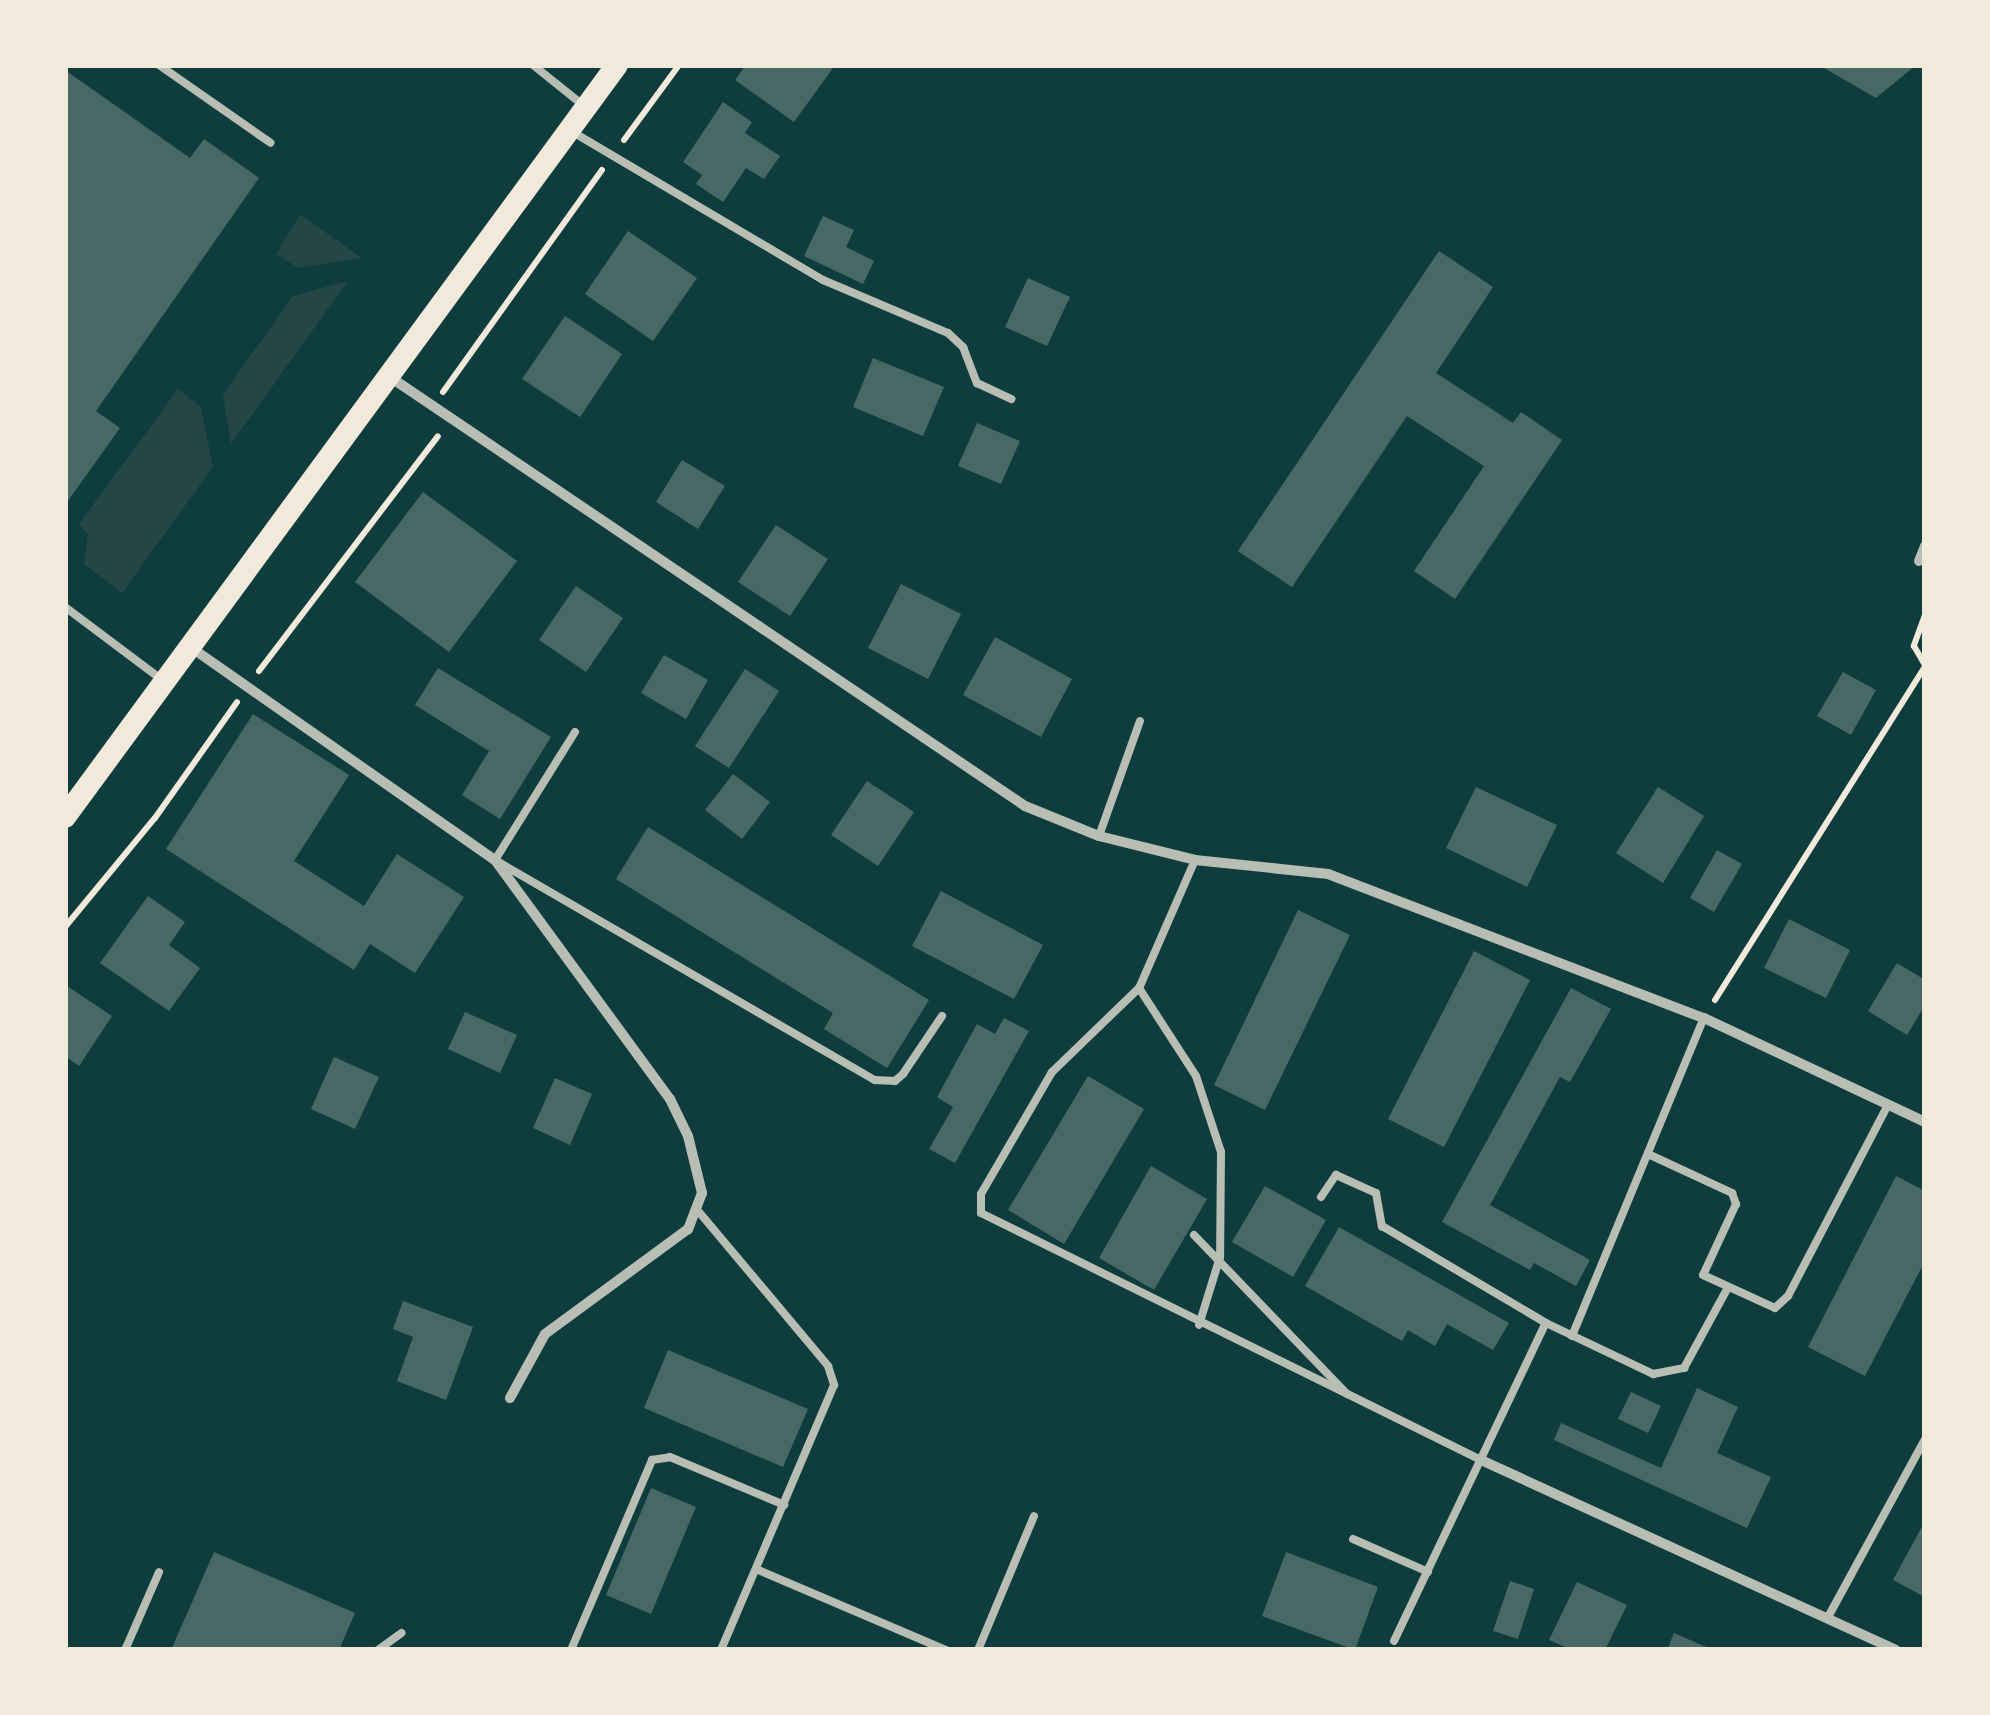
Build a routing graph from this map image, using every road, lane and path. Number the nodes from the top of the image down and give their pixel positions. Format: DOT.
graph roads {
  1 [pos="158,65"];
  2 [pos="533,65"];
  3 [pos="617,65"];
  4 [pos="680,65"];
  5 [pos="585,108"];
  6 [pos="568,129"];
  7 [pos="271,143"];
  8 [pos="612,156"];
  9 [pos="389,376"];
  10 [pos="1011,399"];
  11 [pos="433,406"];
  12 [pos="436,435"];
  13 [pos="1925,546"];
  14 [pos="1919,561"];
  15 [pos="65,607"];
  16 [pos="1925,614"];
  17 [pos="188,646"];
  18 [pos="1925,666"];
  19 [pos="164,682"];
  20 [pos="1140,721"];
  21 [pos="575,732"];
  22 [pos="65,818"];
  23 [pos="1099,836"];
  24 [pos="495,860"];
  25 [pos="1194,860"];
  26 [pos="1139,988"];
  27 [pos="942,1016"];
  28 [pos="1704,1018"];
  29 [pos="1888,1105"];
  30 [pos="1925,1122"];
  31 [pos="1648,1154"];
  32 [pos="1321,1198"];
  33 [pos="699,1212"];
  34 [pos="1194,1236"];
  35 [pos="1220,1257"];
  36 [pos="1726,1291"];
  37 [pos="1198,1324"];
  38 [pos="1546,1324"];
  39 [pos="1572,1336"];
  40 [pos="510,1398"];
  41 [pos="1352,1400"];
  42 [pos="1925,1439"];
  43 [pos="1481,1460"];
  44 [pos="784,1505"];
  45 [pos="1034,1516"];
  46 [pos="1353,1539"];
  47 [pos="756,1569"];
  48 [pos="159,1572"];
  49 [pos="1428,1572"];
  50 [pos="1827,1619"];
  51 [pos="401,1633"];
  52 [pos="1394,1641"];
  53 [pos="126,1650"];
  54 [pos="378,1650"];
  55 [pos="570,1650"];
  56 [pos="721,1650"];
  57 [pos="946,1650"];
  58 [pos="978,1650"];
  59 [pos="1896,1650"];
  1 -- 7 [label="lane"];
  2 -- 5 [label="lane"];
  3 -- 5 [label="main road"];
  4 -- 8 [label="path"];
  5 -- 6 [label="main road"];
  6 -- 8 [label="lane"];
  6 -- 9 [label="main road"];
  8 -- 10 [label="lane"];
  8 -- 11 [label="path"];
  9 -- 11 [label="street"];
  9 -- 17 [label="main road"];
  11 -- 12 [label="path"];
  11 -- 23 [label="street"];
  13 -- 14 [label="street"];
  15 -- 19 [label="lane"];
  16 -- 18 [label="path"];
  17 -- 19 [label="main road"];
  17 -- 24 [label="street"];
  18 -- 28 [label="path"];
  19 -- 22 [label="main road"];
  20 -- 23 [label="lane"];
  21 -- 24 [label="lane"];
  23 -- 25 [label="street"];
  24 -- 27 [label="lane"];
  24 -- 33 [label="street"];
  25 -- 26 [label="lane"];
  25 -- 28 [label="street"];
  26 -- 35 [label="lane"];
  26 -- 37 [label="lane"];
  28 -- 29 [label="street"];
  28 -- 31 [label="lane"];
  29 -- 30 [label="street"];
  29 -- 36 [label="lane"];
  31 -- 36 [label="lane"];
  31 -- 39 [label="lane"];
  32 -- 38 [label="lane"];
  33 -- 40 [label="street"];
  33 -- 44 [label="lane"];
  34 -- 35 [label="lane"];
  35 -- 37 [label="lane"];
  35 -- 41 [label="lane"];
  36 -- 39 [label="lane"];
  37 -- 41 [label="lane"];
  38 -- 39 [label="lane"];
  38 -- 43 [label="lane"];
  41 -- 43 [label="lane"];
  42 -- 50 [label="lane"];
  43 -- 49 [label="lane"];
  43 -- 50 [label="street"];
  44 -- 47 [label="lane"];
  44 -- 55 [label="lane"];
  45 -- 58 [label="lane"];
  46 -- 49 [label="lane"];
  47 -- 56 [label="lane"];
  47 -- 57 [label="lane"];
  48 -- 53 [label="lane"];
  49 -- 52 [label="lane"];
  50 -- 59 [label="street"];
  51 -- 54 [label="lane"];
}
